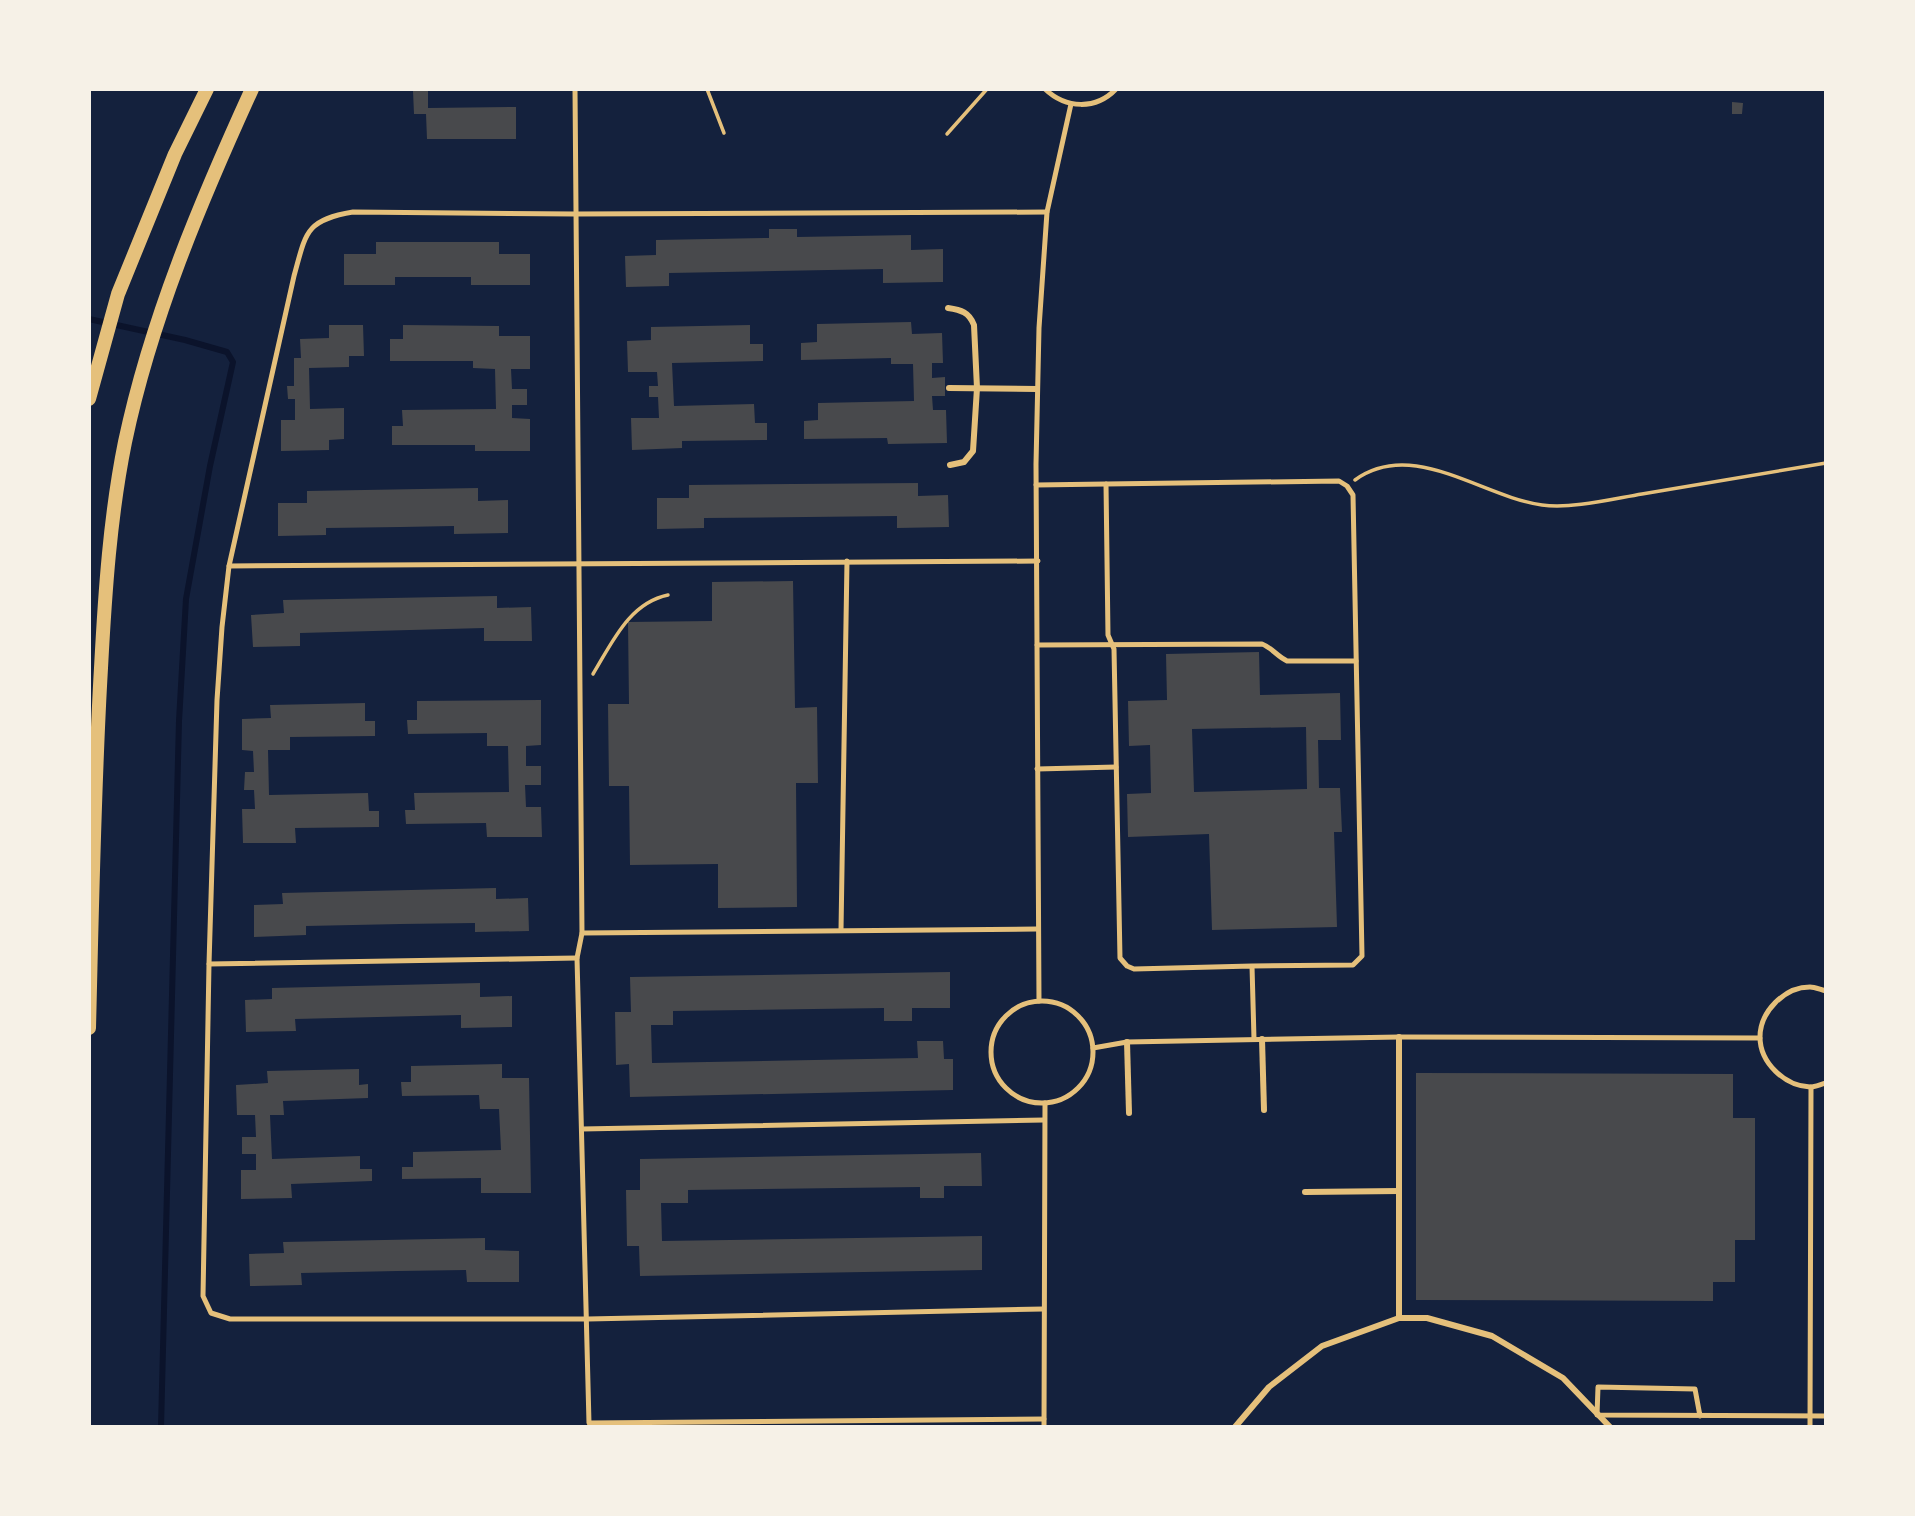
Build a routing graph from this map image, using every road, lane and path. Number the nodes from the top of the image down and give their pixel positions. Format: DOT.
graph roads {
  1 [pos="207,89"];
  2 [pos="252,89"];
  3 [pos="575,89"];
  4 [pos="707,89"];
  5 [pos="987,89"];
  6 [pos="1045,89"];
  7 [pos="1116,89"];
  8 [pos="1071,104"];
  9 [pos="724,133"];
  10 [pos="947,134"];
  11 [pos="1047,212"];
  12 [pos="575,214"];
  13 [pos="948,308"];
  14 [pos="949,388"];
  15 [pos="977,388"];
  16 [pos="1037,389"];
  17 [pos="89,399"];
  18 [pos="1826,463"];
  19 [pos="950,465"];
  20 [pos="1106,484"];
  21 [pos="1036,485"];
  22 [pos="1347,486"];
  23 [pos="847,561"];
  24 [pos="1038,561"];
  25 [pos="580,562"];
  26 [pos="229,566"];
  27 [pos="668,595"];
  28 [pos="1111,644"];
  29 [pos="1037,645"];
  30 [pos="1356,660"];
  31 [pos="592,676"];
  32 [pos="1116,767"];
  33 [pos="1037,769"];
  34 [pos="1037,929"];
  35 [pos="841,930"];
  36 [pos="582,933"];
  37 [pos="577,958"];
  38 [pos="209,964"];
  39 [pos="1252,966"];
  40 [pos="1826,991"];
  41 [pos="1039,1001"];
  42 [pos="89,1028"];
  43 [pos="1399,1037"];
  44 [pos="1760,1038"];
  45 [pos="1258,1039"];
  46 [pos="1127,1042"];
  47 [pos="1093,1048"];
  48 [pos="1826,1083"];
  49 [pos="1811,1087"];
  50 [pos="1045,1103"];
  51 [pos="1264,1110"];
  52 [pos="1129,1113"];
  53 [pos="1044,1120"];
  54 [pos="582,1129"];
  55 [pos="1399,1191"];
  56 [pos="1305,1192"];
  57 [pos="1044,1309"];
  58 [pos="1399,1318"];
  59 [pos="587,1319"];
  60 [pos="1597,1415"];
  61 [pos="1700,1416"];
  62 [pos="1810,1416"];
  63 [pos="1826,1416"];
  64 [pos="1044,1419"];
  65 [pos="649,1425"];
  66 [pos="1044,1427"];
  67 [pos="1235,1427"];
  68 [pos="1610,1427"];
  69 [pos="1810,1427"];
  1 -- 17 [label="main road"];
  2 -- 42 [label="main road"];
  3 -- 12 [label="lane"];
  4 -- 9 [label="path"];
  5 -- 10 [label="path"];
  6 -- 8 [label="lane"];
  7 -- 8 [label="lane"];
  8 -- 11 [label="lane"];
  11 -- 12 [label="lane"];
  11 -- 16 [label="lane"];
  12 -- 25 [label="lane"];
  12 -- 26 [label="lane"];
  13 -- 15 [label="street"];
  14 -- 15 [label="street"];
  15 -- 16 [label="street"];
  15 -- 19 [label="street"];
  16 -- 21 [label="lane"];
  18 -- 22 [label="path"];
  20 -- 21 [label="lane"];
  20 -- 22 [label="lane"];
  20 -- 28 [label="lane"];
  21 -- 24 [label="lane"];
  22 -- 30 [label="lane"];
  23 -- 24 [label="lane"];
  23 -- 25 [label="lane"];
  23 -- 35 [label="lane"];
  24 -- 29 [label="lane"];
  25 -- 26 [label="lane"];
  25 -- 36 [label="lane"];
  26 -- 38 [label="lane"];
  27 -- 31 [label="path"];
  28 -- 29 [label="lane"];
  28 -- 30 [label="lane"];
  28 -- 32 [label="lane"];
  29 -- 33 [label="lane"];
  30 -- 39 [label="lane"];
  32 -- 33 [label="lane"];
  32 -- 39 [label="lane"];
  33 -- 34 [label="lane"];
  34 -- 35 [label="lane"];
  34 -- 41 [label="lane"];
  35 -- 36 [label="lane"];
  36 -- 37 [label="lane"];
  37 -- 38 [label="lane"];
  37 -- 54 [label="lane"];
  38 -- 59 [label="lane"];
  39 -- 45 [label="lane"];
  40 -- 44 [label="lane"];
  41 -- 47 [label="lane"];
  41 -- 50 [label="lane"];
  43 -- 44 [label="lane"];
  43 -- 45 [label="lane"];
  43 -- 55 [label="street"];
  44 -- 49 [label="lane"];
  45 -- 46 [label="lane"];
  45 -- 51 [label="street"];
  46 -- 47 [label="lane"];
  46 -- 52 [label="street"];
  47 -- 50 [label="lane"];
  48 -- 49 [label="lane"];
  49 -- 62 [label="lane"];
  50 -- 53 [label="lane"];
  53 -- 54 [label="lane"];
  53 -- 57 [label="lane"];
  54 -- 59 [label="lane"];
  55 -- 56 [label="street"];
  55 -- 58 [label="street"];
  57 -- 59 [label="lane"];
  57 -- 64 [label="lane"];
  58 -- 60 [label="street"];
  58 -- 67 [label="street"];
  59 -- 65 [label="lane"];
  60 -- 61 [label="lane"];
  60 -- 61 [label="lane"];
  60 -- 68 [label="street"];
  61 -- 62 [label="lane"];
  62 -- 63 [label="lane"];
  62 -- 69 [label="lane"];
  64 -- 65 [label="lane"];
  64 -- 66 [label="lane"];
}
